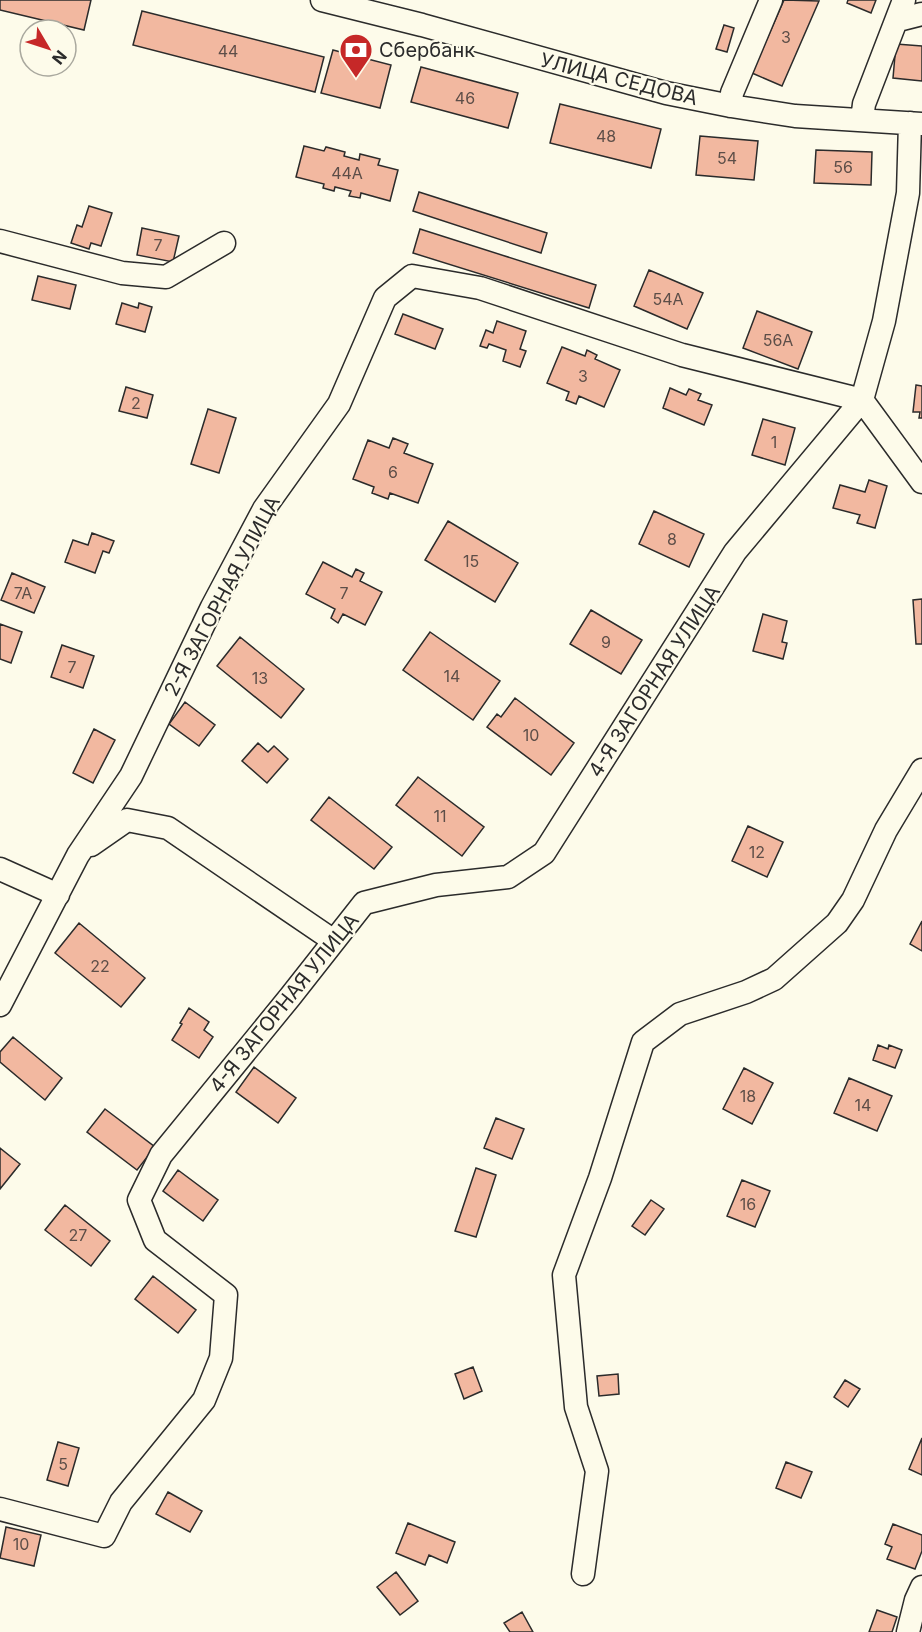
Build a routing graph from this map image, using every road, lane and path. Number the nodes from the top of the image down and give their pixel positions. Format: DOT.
graph roads {
  1 [pos="322,0"];
  2 [pos="771,0"];
  3 [pos="901,10"];
  4 [pos="922,14"];
  5 [pos="731,106"];
  6 [pos="862,120"];
  7 [pos="916,123"];
  8 [pos="0,241"];
  9 [pos="224,243"];
  10 [pos="862,400"];
  11 [pos="922,482"];
  12 [pos="922,770"];
  13 [pos="78,855"];
  14 [pos="0,869"];
  15 [pos="58,895"];
  16 [pos="334,941"];
  17 [pos="0,1005"];
  18 [pos="0,1509"];
  19 [pos="583,1574"];
  20 [pos="922,1587"];
  21 [pos="908,1632"];
  1 -- 5 [label="street, УЛИЦА СЕДОВА"];
  2 -- 5 [label="street"];
  3 -- 4 [label="street"];
  3 -- 6 [label="street"];
  5 -- 6 [label="street, УЛИЦА СЕДОВА"];
  6 -- 7 [label="street, УЛИЦА СЕДОВА"];
  7 -- 10 [label="street, 4-Я ЗАГОРНАЯ УЛИЦА"];
  8 -- 9 [label="street"];
  10 -- 11 [label="street"];
  10 -- 13 [label="street, 2-Я ЗАГОРНАЯ УЛИЦА"];
  10 -- 16 [label="street, 4-Я ЗАГОРНАЯ УЛИЦА"];
  12 -- 19 [label="street"];
  13 -- 15 [label="street, 2-Я ЗАГОРНАЯ УЛИЦА"];
  13 -- 16 [label="street"];
  14 -- 15 [label="street"];
  15 -- 17 [label="street, 2-Я ЗАГОРНАЯ УЛИЦА"];
  16 -- 18 [label="street, 4-Я ЗАГОРНАЯ УЛИЦА"];
  20 -- 21 [label="street"];
}
